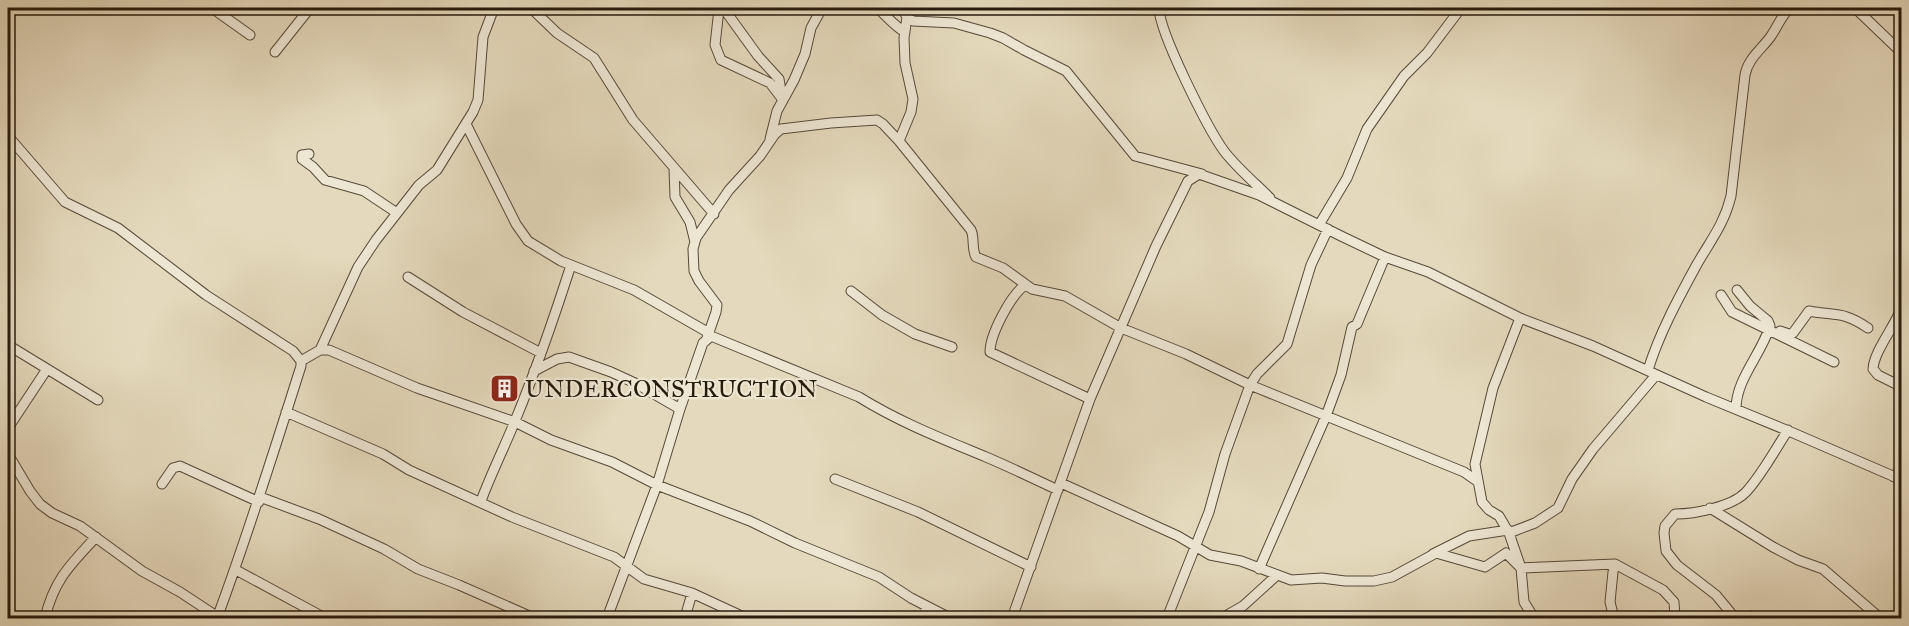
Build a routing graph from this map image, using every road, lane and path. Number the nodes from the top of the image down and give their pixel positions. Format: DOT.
graph roads {
  1 [pos="212,8"];
  2 [pos="310,8"];
  3 [pos="494,8"];
  4 [pos="531,8"];
  5 [pos="713,8"];
  6 [pos="726,8"];
  7 [pos="822,8"];
  8 [pos="877,8"];
  9 [pos="902,8"];
  10 [pos="1159,8"];
  11 [pos="1461,8"];
  12 [pos="1790,8"];
  13 [pos="1855,8"];
  14 [pos="1892,8"];
  15 [pos="1902,8"];
  16 [pos="907,17"];
  17 [pos="904,33"];
  18 [pos="250,35"];
  19 [pos="275,52"];
  20 [pos="1902,53"];
  21 [pos="783,100"];
  22 [pos="466,124"];
  23 [pos="8,136"];
  24 [pos="899,141"];
  25 [pos="770,142"];
  26 [pos="309,154"];
  27 [pos="674,168"];
  28 [pos="1205,174"];
  29 [pos="1273,202"];
  30 [pos="397,213"];
  31 [pos="714,214"];
  32 [pos="1324,227"];
  33 [pos="695,242"];
  34 [pos="1385,257"];
  35 [pos="571,265"];
  36 [pos="408,277"];
  37 [pos="1025,285"];
  38 [pos="1737,290"];
  39 [pos="851,291"];
  40 [pos="1721,295"];
  41 [pos="1902,307"];
  42 [pos="1520,318"];
  43 [pos="1121,328"];
  44 [pos="1769,328"];
  45 [pos="1868,328"];
  46 [pos="708,335"];
  47 [pos="1902,339"];
  48 [pos="8,345"];
  49 [pos="952,347"];
  50 [pos="321,350"];
  51 [pos="541,353"];
  52 [pos="1902,353"];
  53 [pos="301,361"];
  54 [pos="1834,362"];
  55 [pos="47,369"];
  56 [pos="534,371"];
  57 [pos="1652,373"];
  58 [pos="1250,385"];
  59 [pos="1902,387"];
  60 [pos="1090,399"];
  61 [pos="98,400"];
  62 [pos="680,409"];
  63 [pos="1736,409"];
  64 [pos="286,412"];
  65 [pos="1326,416"];
  66 [pos="515,422"];
  67 [pos="8,428"];
  68 [pos="1788,430"];
  69 [pos="8,454"];
  70 [pos="1902,467"];
  71 [pos="835,479"];
  72 [pos="1898,479"];
  73 [pos="1477,482"];
  74 [pos="162,484"];
  75 [pos="657,485"];
  76 [pos="1060,487"];
  77 [pos="259,499"];
  78 [pos="481,501"];
  79 [pos="1710,508"];
  80 [pos="1509,531"];
  81 [pos="96,537"];
  82 [pos="1195,546"];
  83 [pos="1433,554"];
  84 [pos="1615,564"];
  85 [pos="627,566"];
  86 [pos="1031,567"];
  87 [pos="1521,568"];
  88 [pos="1259,569"];
  89 [pos="236,570"];
  90 [pos="1276,576"];
  91 [pos="692,593"];
  92 [pos="926,606"];
  93 [pos="45,618"];
  94 [pos="217,618"];
  95 [pos="325,618"];
  96 [pos="534,618"];
  97 [pos="607,618"];
  98 [pos="685,618"];
  99 [pos="746,618"];
  100 [pos="925,618"];
  101 [pos="950,618"];
  102 [pos="1012,618"];
  103 [pos="1167,618"];
  104 [pos="1222,618"];
  105 [pos="1534,618"];
  106 [pos="1614,618"];
  107 [pos="1675,618"];
  108 [pos="1735,618"];
  109 [pos="1748,618"];
  110 [pos="1758,618"];
  111 [pos="1880,618"];
  1 -- 18 [label="street"];
  2 -- 19 [label="street"];
  3 -- 22 [label="street"];
  4 -- 27 [label="street"];
  5 -- 21 [label="street"];
  6 -- 21 [label="street"];
  7 -- 21 [label="street"];
  8 -- 17 [label="street"];
  9 -- 16 [label="street"];
  10 -- 29 [label="street"];
  11 -- 32 [label="street"];
  12 -- 57 [label="street"];
  13 -- 20 [label="street"];
  14 -- 15 [label="street"];
  16 -- 17 [label="street"];
  16 -- 28 [label="street"];
  17 -- 24 [label="street"];
  21 -- 25 [label="street"];
  22 -- 30 [label="street"];
  22 -- 35 [label="street"];
  23 -- 53 [label="street"];
  24 -- 25 [label="street"];
  24 -- 37 [label="street"];
  25 -- 31 [label="street"];
  26 -- 30 [label="street"];
  27 -- 31 [label="street"];
  27 -- 33 [label="street"];
  28 -- 29 [label="street"];
  28 -- 43 [label="street"];
  29 -- 32 [label="street"];
  30 -- 50 [label="street"];
  31 -- 33 [label="street"];
  32 -- 34 [label="street"];
  32 -- 58 [label="street"];
  33 -- 46 [label="street"];
  34 -- 42 [label="street"];
  34 -- 65 [label="street"];
  35 -- 46 [label="street"];
  35 -- 51 [label="street"];
  36 -- 51 [label="street"];
  37 -- 43 [label="street"];
  37 -- 60 [label="street"];
  38 -- 44 [label="street"];
  39 -- 49 [label="street"];
  40 -- 44 [label="street"];
  41 -- 59 [label="street"];
  42 -- 57 [label="street"];
  42 -- 73 [label="street"];
  43 -- 58 [label="street"];
  43 -- 60 [label="street"];
  44 -- 45 [label="street"];
  44 -- 54 [label="street"];
  44 -- 63 [label="street"];
  46 -- 62 [label="street"];
  46 -- 76 [label="street"];
  47 -- 52 [label="street"];
  48 -- 55 [label="street"];
  50 -- 53 [label="street"];
  50 -- 66 [label="street"];
  51 -- 56 [label="street"];
  53 -- 64 [label="street"];
  55 -- 61 [label="street"];
  55 -- 67 [label="street"];
  56 -- 62 [label="street"];
  56 -- 66 [label="street"];
  57 -- 63 [label="street"];
  57 -- 80 [label="street"];
  58 -- 65 [label="street"];
  58 -- 82 [label="street"];
  60 -- 76 [label="street"];
  62 -- 75 [label="street"];
  63 -- 68 [label="street"];
  64 -- 77 [label="street"];
  64 -- 78 [label="street"];
  65 -- 73 [label="street"];
  65 -- 88 [label="street"];
  66 -- 75 [label="street"];
  66 -- 78 [label="street"];
  68 -- 72 [label="street"];
  68 -- 79 [label="street"];
  69 -- 81 [label="street"];
  70 -- 72 [label="street"];
  71 -- 86 [label="street"];
  73 -- 80 [label="street"];
  74 -- 77 [label="street"];
  75 -- 85 [label="street"];
  75 -- 92 [label="street"];
  76 -- 82 [label="street"];
  76 -- 86 [label="street"];
  77 -- 89 [label="street"];
  77 -- 96 [label="street"];
  78 -- 85 [label="street"];
  79 -- 108 [label="street"];
  79 -- 111 [label="street"];
  80 -- 83 [label="street"];
  80 -- 87 [label="street"];
  81 -- 93 [label="street"];
  81 -- 94 [label="street"];
  82 -- 88 [label="street"];
  82 -- 103 [label="street"];
  83 -- 87 [label="street"];
  83 -- 90 [label="street"];
  84 -- 87 [label="street"];
  84 -- 106 [label="street"];
  84 -- 107 [label="street"];
  85 -- 91 [label="street"];
  85 -- 97 [label="street"];
  86 -- 102 [label="street"];
  87 -- 105 [label="street"];
  88 -- 90 [label="street"];
  89 -- 94 [label="street"];
  89 -- 95 [label="street"];
  90 -- 104 [label="street"];
  91 -- 98 [label="street"];
  91 -- 99 [label="street"];
  92 -- 100 [label="street"];
  92 -- 101 [label="street"];
  109 -- 110 [label="street"];
}
